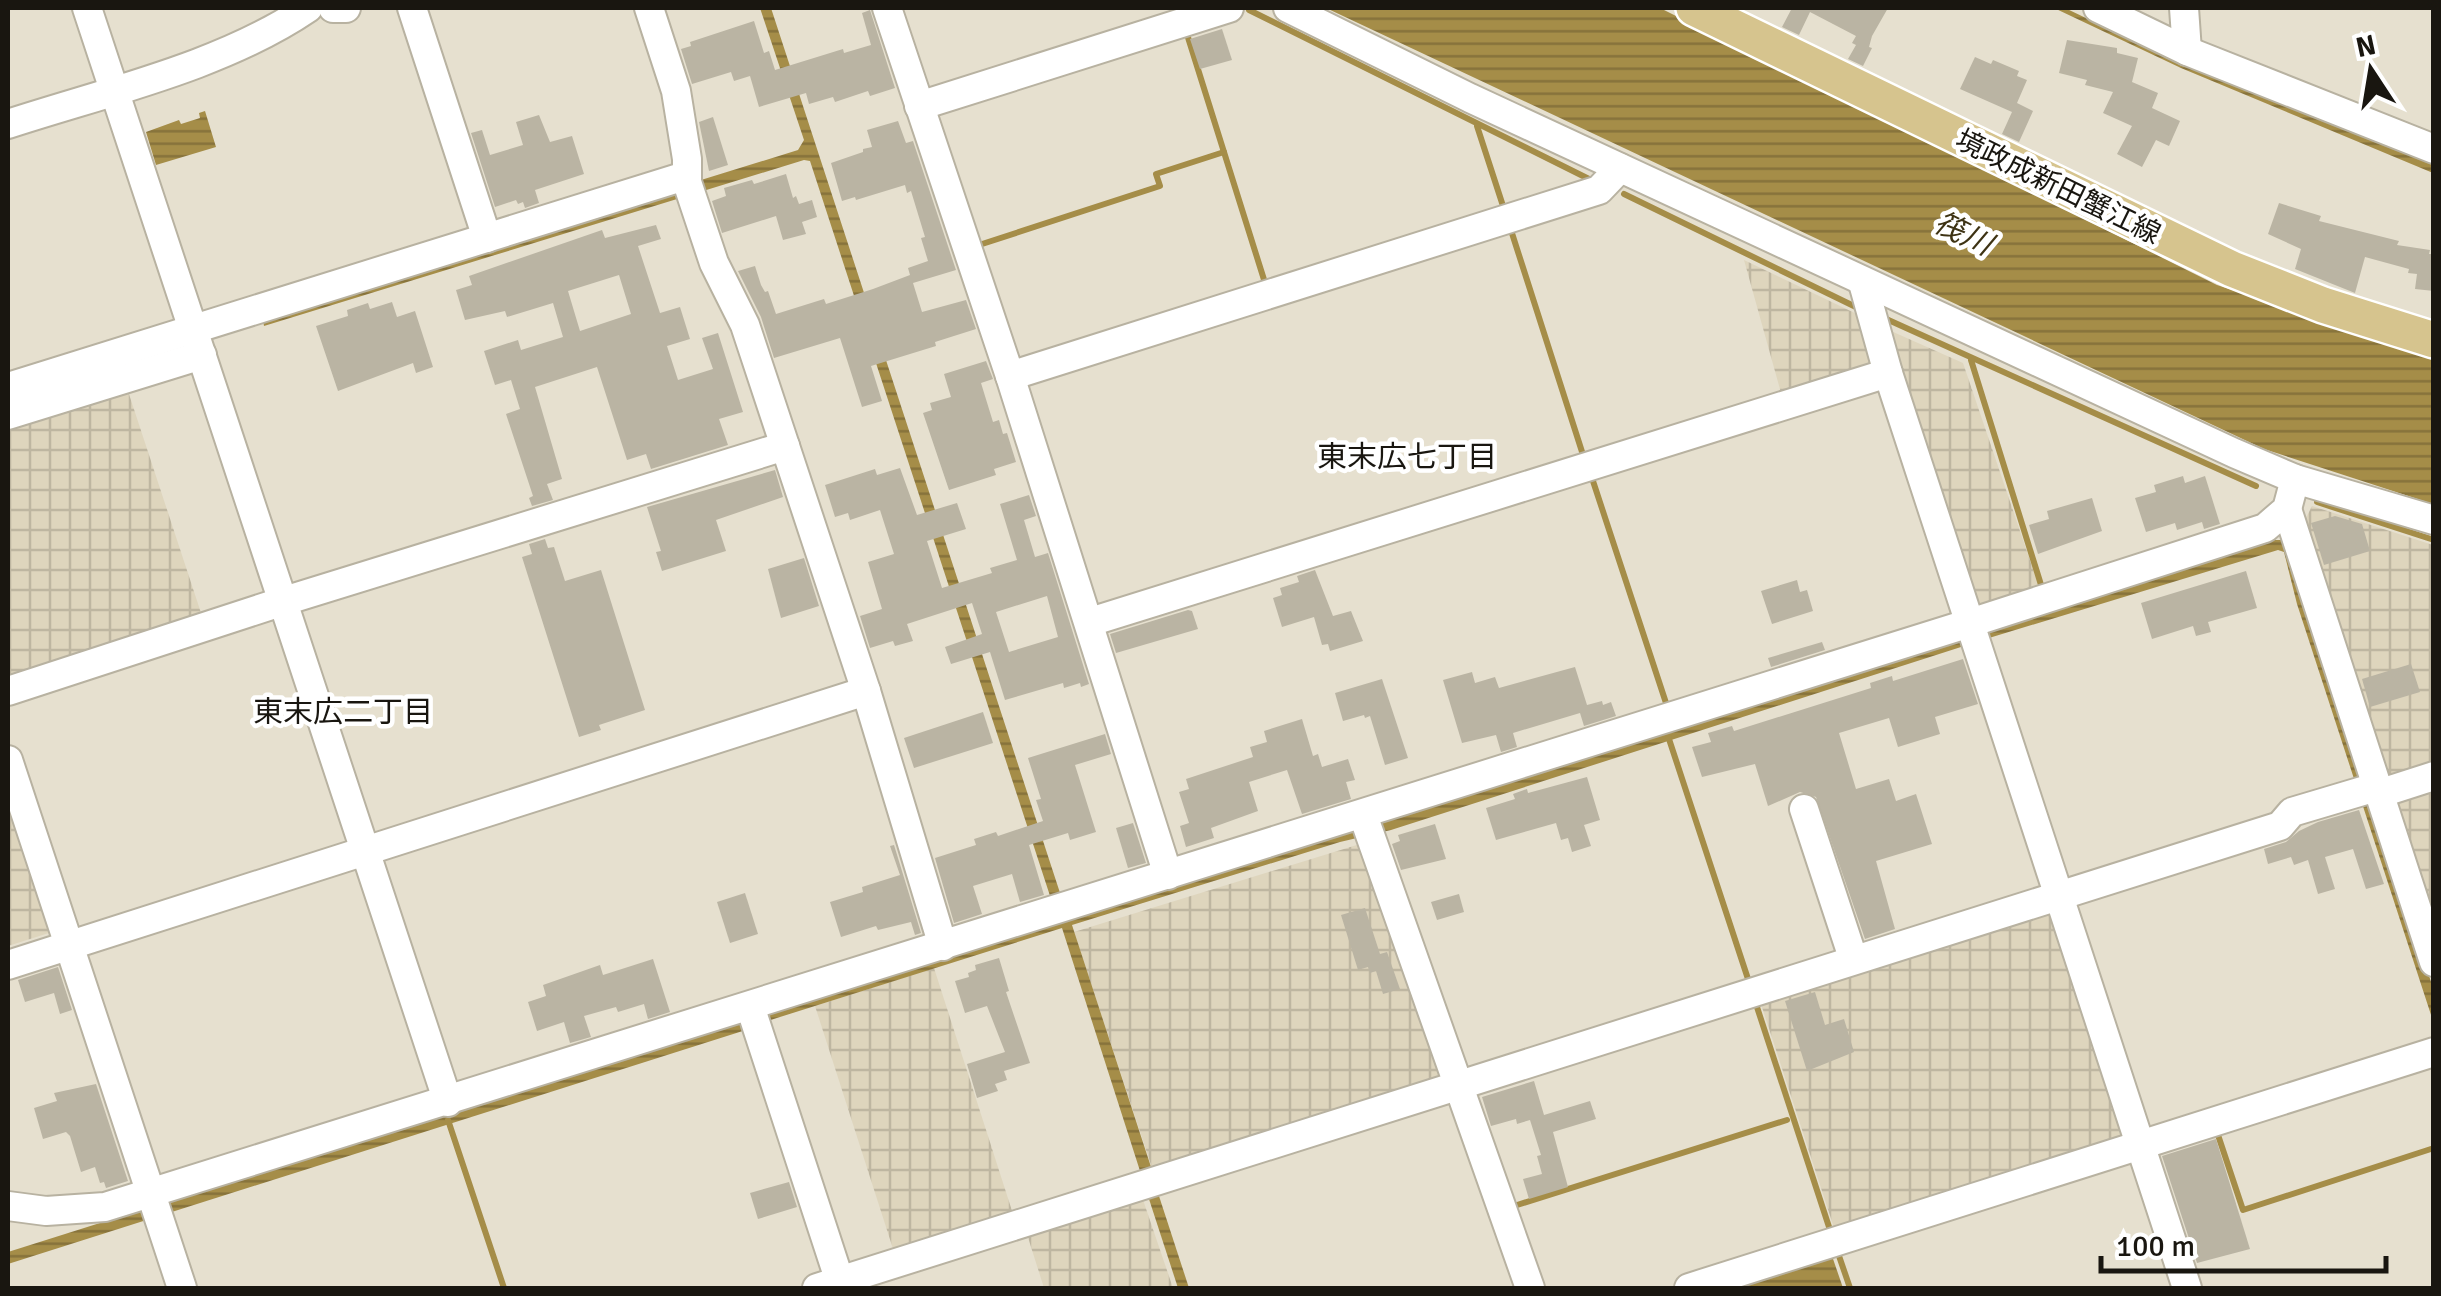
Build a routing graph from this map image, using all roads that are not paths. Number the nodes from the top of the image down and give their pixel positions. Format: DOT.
graph roads {
  1 [pos="88,8"];
  2 [pos="308,8"];
  3 [pos="333,8"];
  4 [pos="346,8"];
  5 [pos="412,8"];
  6 [pos="649,8"];
  7 [pos="886,8"];
  8 [pos="1228,8"];
  9 [pos="1288,8"];
  10 [pos="1694,8"];
  11 [pos="2098,8"];
  12 [pos="2184,8"];
  13 [pos="2188,51"];
  14 [pos="114,89"];
  15 [pos="919,106"];
  16 [pos="8,124"];
  17 [pos="2434,149"];
  18 [pos="1620,168"];
  19 [pos="688,184"];
  20 [pos="486,238"];
  21 [pos="1863,283"];
  22 [pos="2434,340"];
  23 [pos="198,342"];
  24 [pos="1888,372"];
  25 [pos="1010,376"];
  26 [pos="8,387"];
  27 [pos="8,415"];
  28 [pos="784,446"];
  29 [pos="2295,479"];
  30 [pos="2287,510"];
  31 [pos="2434,520"];
  32 [pos="284,601"];
  33 [pos="1090,622"];
  34 [pos="1974,633"];
  35 [pos="8,691"];
  36 [pos="866,692"];
  37 [pos="8,760"];
  38 [pos="2434,776"];
  39 [pos="2370,790"];
  40 [pos="1804,809"];
  41 [pos="1366,825"];
  42 [pos="365,850"];
  43 [pos="1168,875"];
  44 [pos="2060,893"];
  45 [pos="70,946"];
  46 [pos="943,946"];
  47 [pos="1854,958"];
  48 [pos="2434,962"];
  49 [pos="8,966"];
  50 [pos="750,1006"];
  51 [pos="2434,1052"];
  52 [pos="1458,1084"];
  53 [pos="448,1102"];
  54 [pos="2142,1144"];
  55 [pos="151,1196"];
  56 [pos="8,1206"];
  57 [pos="833,1286"];
  58 [pos="182,1288"];
  59 [pos="1530,1288"];
  60 [pos="1689,1288"];
  61 [pos="2188,1288"];
  1 -- 14 [label="street"];
  2 -- 14 [label="street"];
  3 -- 4 [label="street"];
  5 -- 20 [label="street"];
  6 -- 19 [label="street"];
  7 -- 15 [label="street"];
  8 -- 15 [label="street"];
  9 -- 18 [label="street"];
  10 -- 22 [label="main road, 境政成新田蟹江線"];
  11 -- 13 [label="street"];
  12 -- 13 [label="street"];
  13 -- 17 [label="street"];
  14 -- 16 [label="street"];
  14 -- 23 [label="street"];
  15 -- 25 [label="street"];
  18 -- 21 [label="street"];
  18 -- 25 [label="street"];
  19 -- 20 [label="street"];
  19 -- 28 [label="street"];
  20 -- 23 [label="street"];
  21 -- 24 [label="street"];
  21 -- 29 [label="street"];
  23 -- 26 [label="street"];
  23 -- 27 [label="street"];
  23 -- 32 [label="street"];
  24 -- 33 [label="street"];
  24 -- 34 [label="street"];
  25 -- 33 [label="street"];
  28 -- 32 [label="street"];
  28 -- 36 [label="street"];
  29 -- 30 [label="street"];
  29 -- 31 [label="street"];
  30 -- 34 [label="street"];
  30 -- 39 [label="street"];
  32 -- 35 [label="street"];
  32 -- 42 [label="street"];
  33 -- 43 [label="street"];
  34 -- 41 [label="street"];
  34 -- 44 [label="street"];
  36 -- 42 [label="street"];
  36 -- 46 [label="street"];
  37 -- 45 [label="street"];
  38 -- 39 [label="street"];
  39 -- 44 [label="street"];
  39 -- 48 [label="street"];
  40 -- 47 [label="street"];
  41 -- 43 [label="street"];
  41 -- 52 [label="street"];
  42 -- 45 [label="street"];
  42 -- 53 [label="street"];
  43 -- 46 [label="street"];
  44 -- 47 [label="street"];
  44 -- 54 [label="street"];
  45 -- 49 [label="street"];
  45 -- 55 [label="street"];
  46 -- 50 [label="street"];
  47 -- 52 [label="street"];
  50 -- 53 [label="street"];
  50 -- 57 [label="street"];
  51 -- 54 [label="street"];
  52 -- 57 [label="street"];
  52 -- 59 [label="street"];
  53 -- 55 [label="street"];
  54 -- 60 [label="street"];
  54 -- 61 [label="street"];
  55 -- 56 [label="street"];
  55 -- 58 [label="street"];
}
